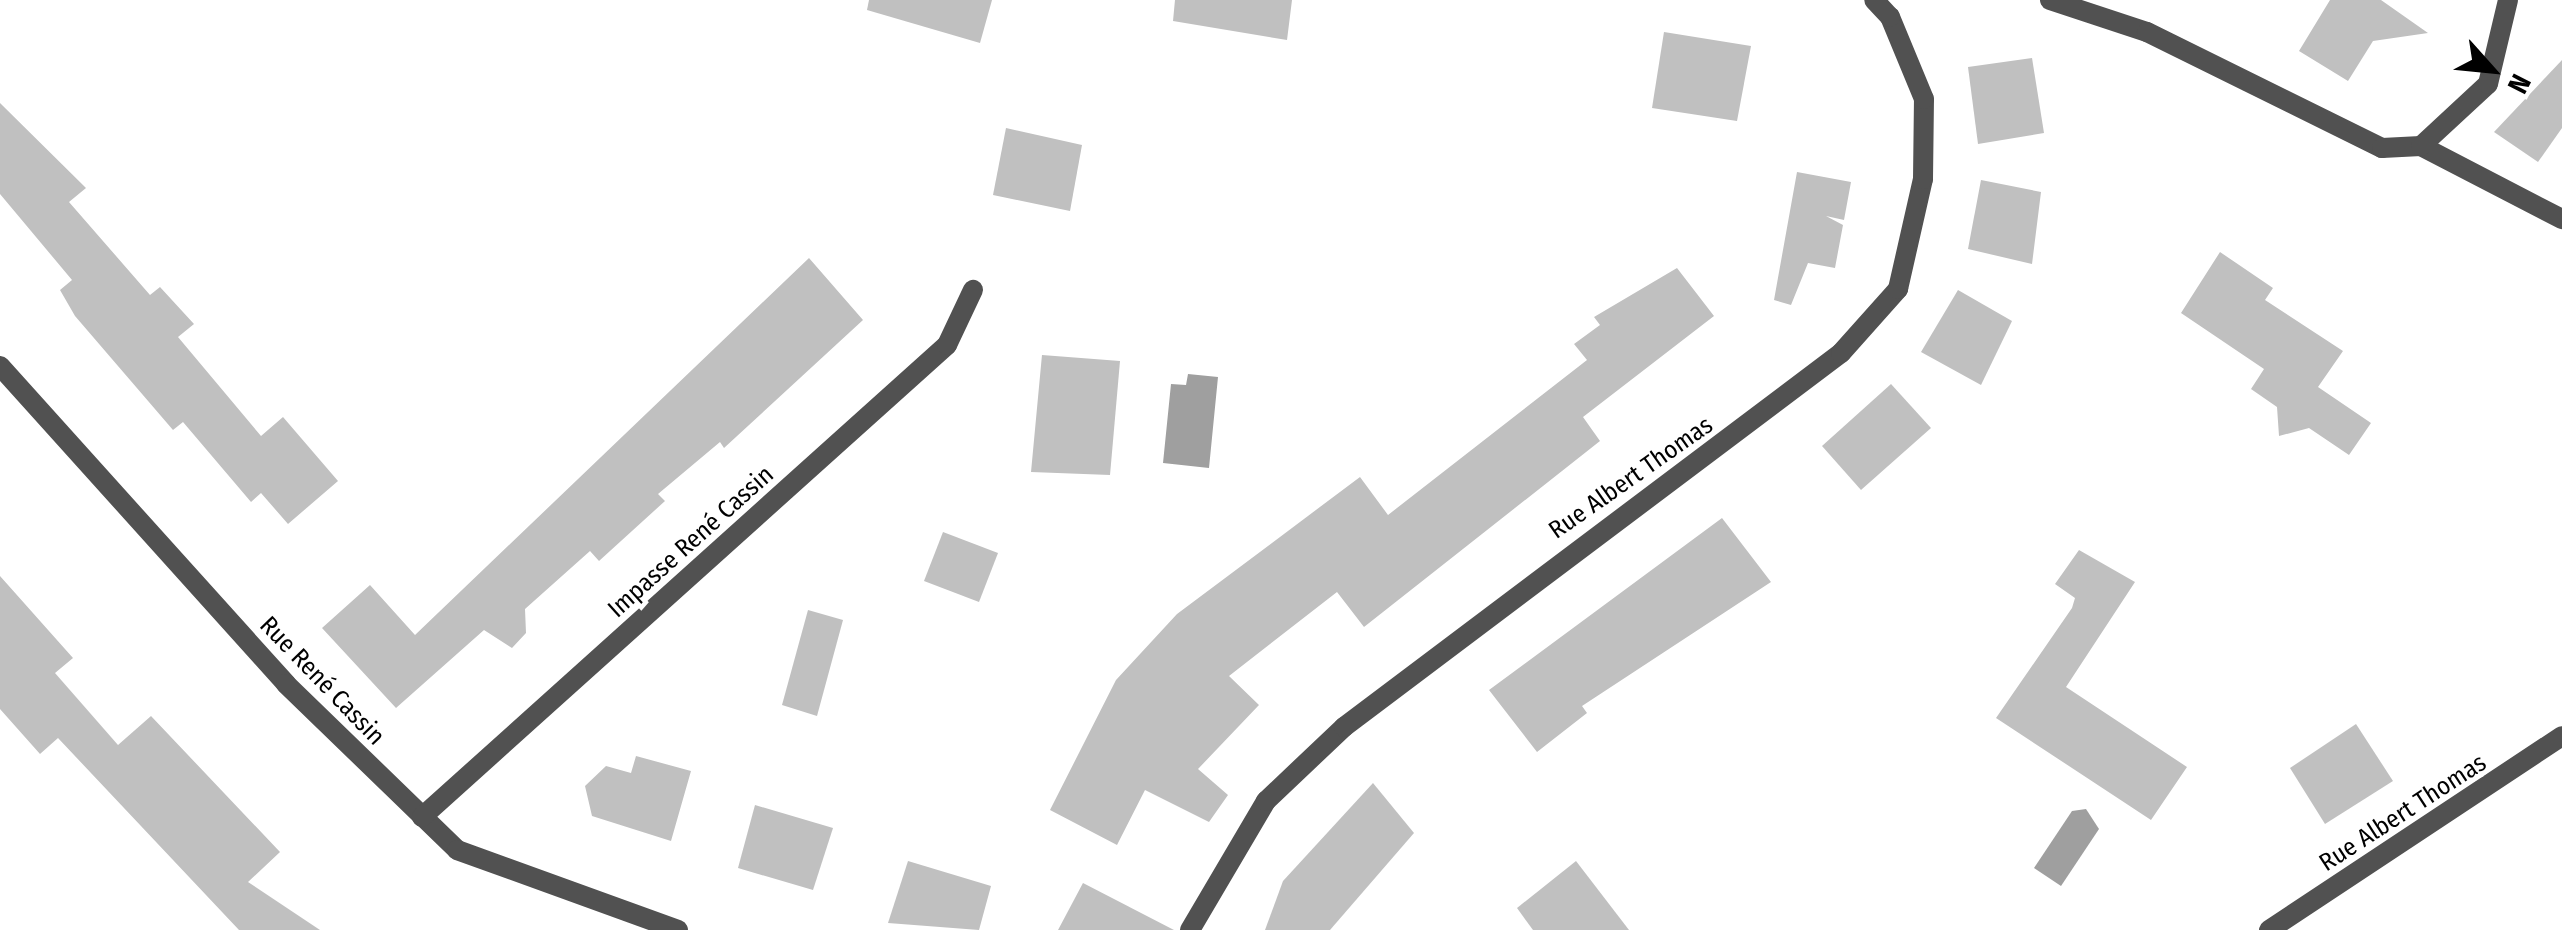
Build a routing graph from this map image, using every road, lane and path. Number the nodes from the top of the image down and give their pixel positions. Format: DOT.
graph roads {
  1 [pos="1874,0"];
  2 [pos="2050,0"];
  3 [pos="2508,0"];
  4 [pos="2420,146"];
  5 [pos="2562,219"];
  6 [pos="973,290"];
  7 [pos="0,366"];
  8 [pos="2562,736"];
  9 [pos="422,817"];
  10 [pos="678,930"];
  11 [pos="1190,930"];
  12 [pos="2269,930"];
  1 -- 11 [label="street, Rue Albert Thomas"];
  2 -- 4 [label="street"];
  3 -- 4 [label="street"];
  4 -- 5 [label="street"];
  6 -- 9 [label="street, Impasse René Cassin"];
  7 -- 9 [label="street, Rue René Cassin"];
  8 -- 12 [label="street, Rue Albert Thomas"];
  9 -- 10 [label="street, Rue René Cassin"];
}
